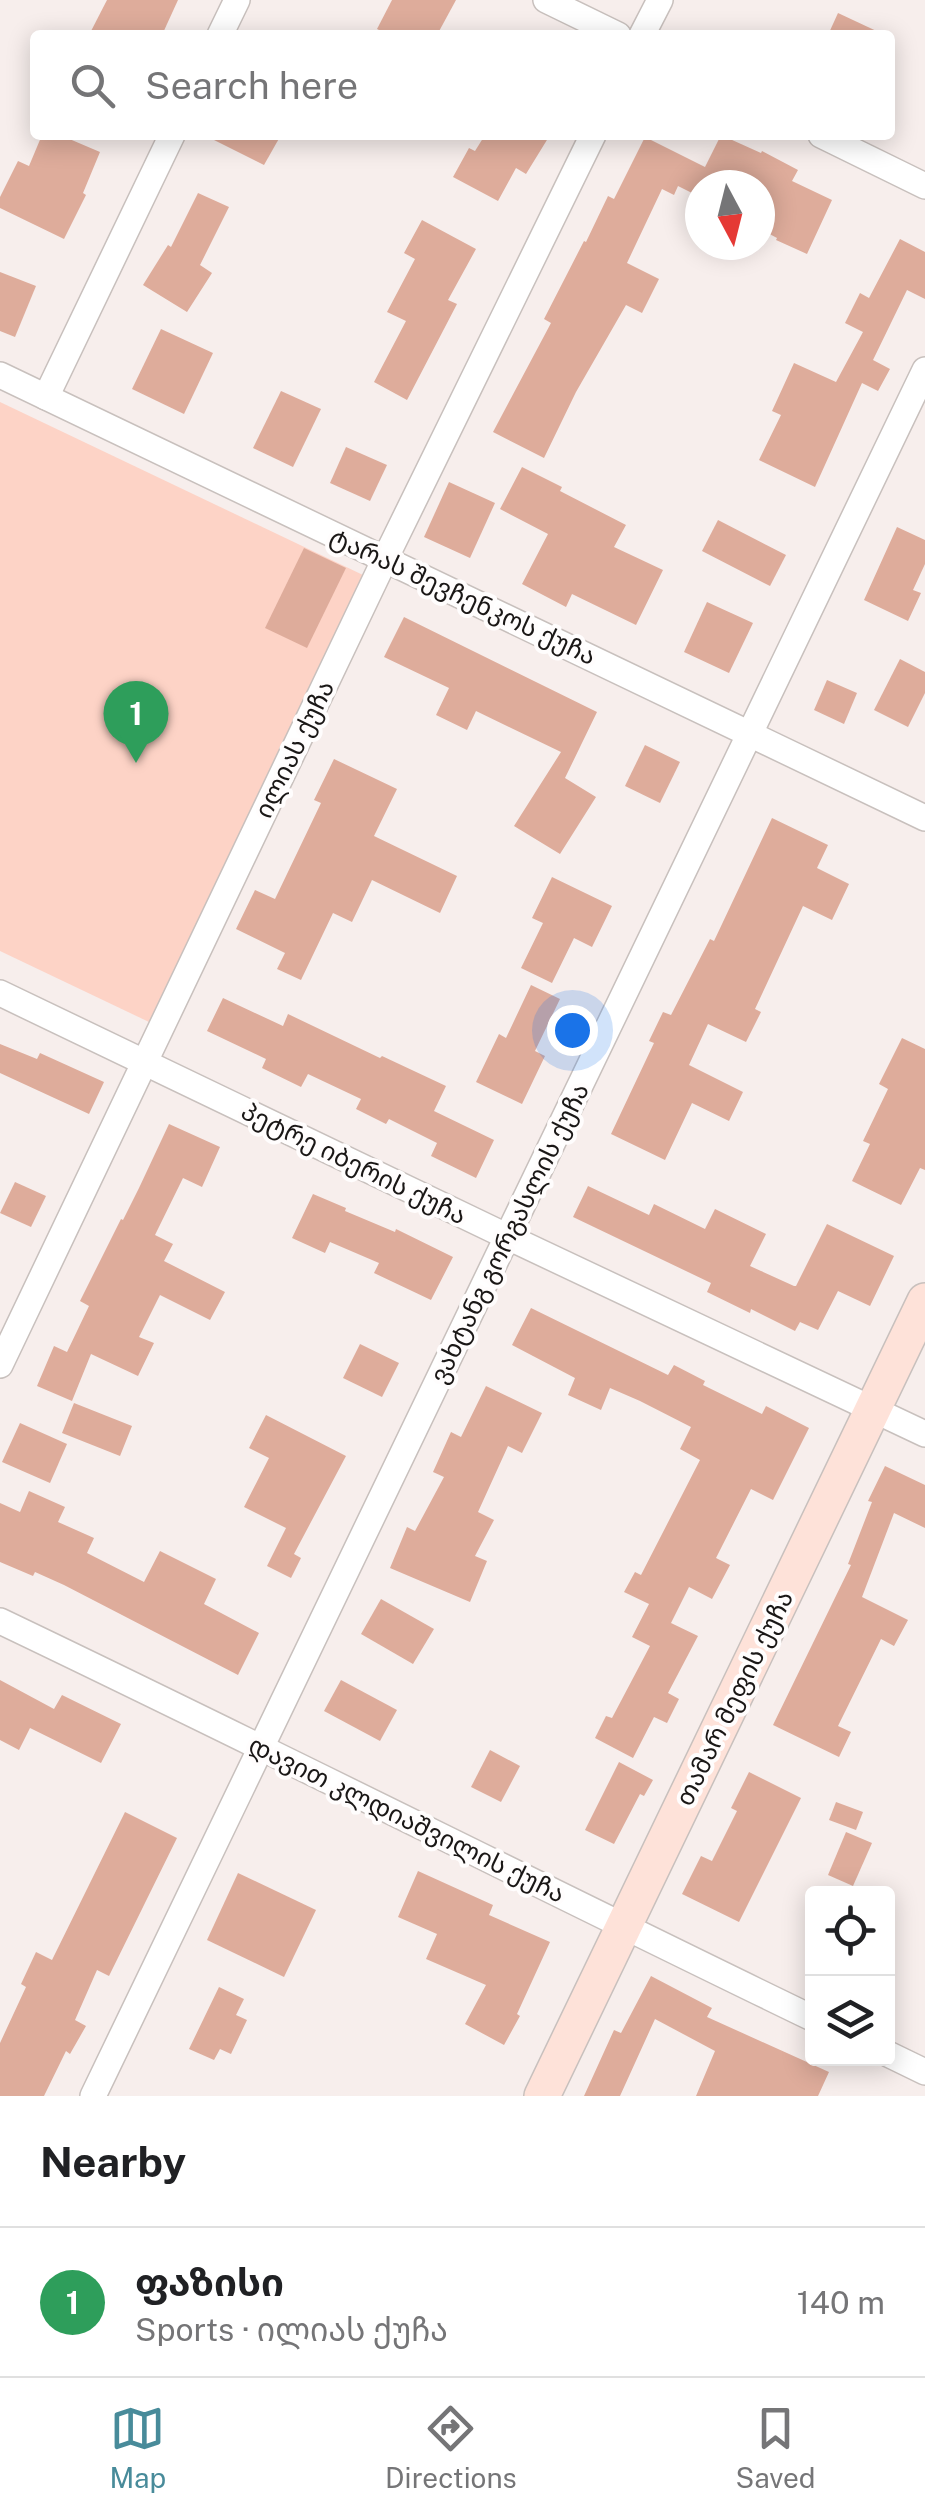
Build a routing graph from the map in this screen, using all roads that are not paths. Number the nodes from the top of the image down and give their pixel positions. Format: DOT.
graph roads {
  1 [pos="237,0"];
  2 [pos="546,0"];
  3 [pos="660,0"];
  4 [pos="222,30"];
  5 [pos="608,30"];
  6 [pos="645,30"];
  7 [pos="170,140"];
  8 [pos="592,140"];
  9 [pos="831,140"];
  10 [pos="925,186"];
  11 [pos="925,370"];
  12 [pos="0,375"];
  13 [pos="46,397"];
  14 [pos="385,560"];
  15 [pos="750,733"];
  16 [pos="925,818"];
  17 [pos="0,992"];
  18 [pos="144,1062"];
  19 [pos="508,1237"];
  20 [pos="925,1300"];
  21 [pos="0,1366"];
  22 [pos="873,1409"];
  23 [pos="925,1434"];
  24 [pos="0,1620"];
  25 [pos="262,1746"];
  26 [pos="624,1926"];
  27 [pos="805,2015"];
  28 [pos="895,2057"];
  29 [pos="925,2072"];
  30 [pos="93,2096"];
  31 [pos="542,2096"];
  1 -- 4 [label="street"];
  2 -- 5 [label="street"];
  3 -- 6 [label="street"];
  7 -- 13 [label="street"];
  8 -- 14 [label="street, ილიას ქუჩა"];
  9 -- 10 [label="street"];
  11 -- 15 [label="street, ვახტანგ გორგასლის ქუჩა"];
  12 -- 13 [label="street, ტარას შევჩენკოს ქუჩა"];
  13 -- 14 [label="street, ტარას შევჩენკოს ქუჩა"];
  14 -- 15 [label="street, ტარას შევჩენკოს ქუჩა"];
  14 -- 18 [label="street, ილიას ქუჩა"];
  15 -- 16 [label="street, ტარას შევჩენკოს ქუჩა"];
  15 -- 19 [label="street, ვახტანგ გორგასლის ქუჩა"];
  17 -- 18 [label="street, პეტრე იბერის ქუჩა"];
  18 -- 19 [label="street, პეტრე იბერის ქუჩა"];
  18 -- 21 [label="street, ილიას ქუჩა"];
  19 -- 22 [label="street, პეტრე იბერის ქუჩა"];
  19 -- 25 [label="street, ვახტანგ გორგასლის ქუჩა"];
  20 -- 22 [label="street, თამარ მეფის ქუჩა"];
  22 -- 23 [label="street, პეტრე იბერის ქუჩა"];
  22 -- 26 [label="street, თამარ მეფის ქუჩა"];
  24 -- 25 [label="street, დავით კლდიაშვილის ქუჩა"];
  25 -- 26 [label="street, დავით კლდიაშვილის ქუჩა"];
  25 -- 30 [label="street, ვახტანგ გორგასლის ქუჩა"];
  26 -- 27 [label="street, დავით კლდიაშვილის ქუჩა"];
  26 -- 31 [label="street, თამარ მეფის ქუჩა"];
  28 -- 29 [label="street"];
}
